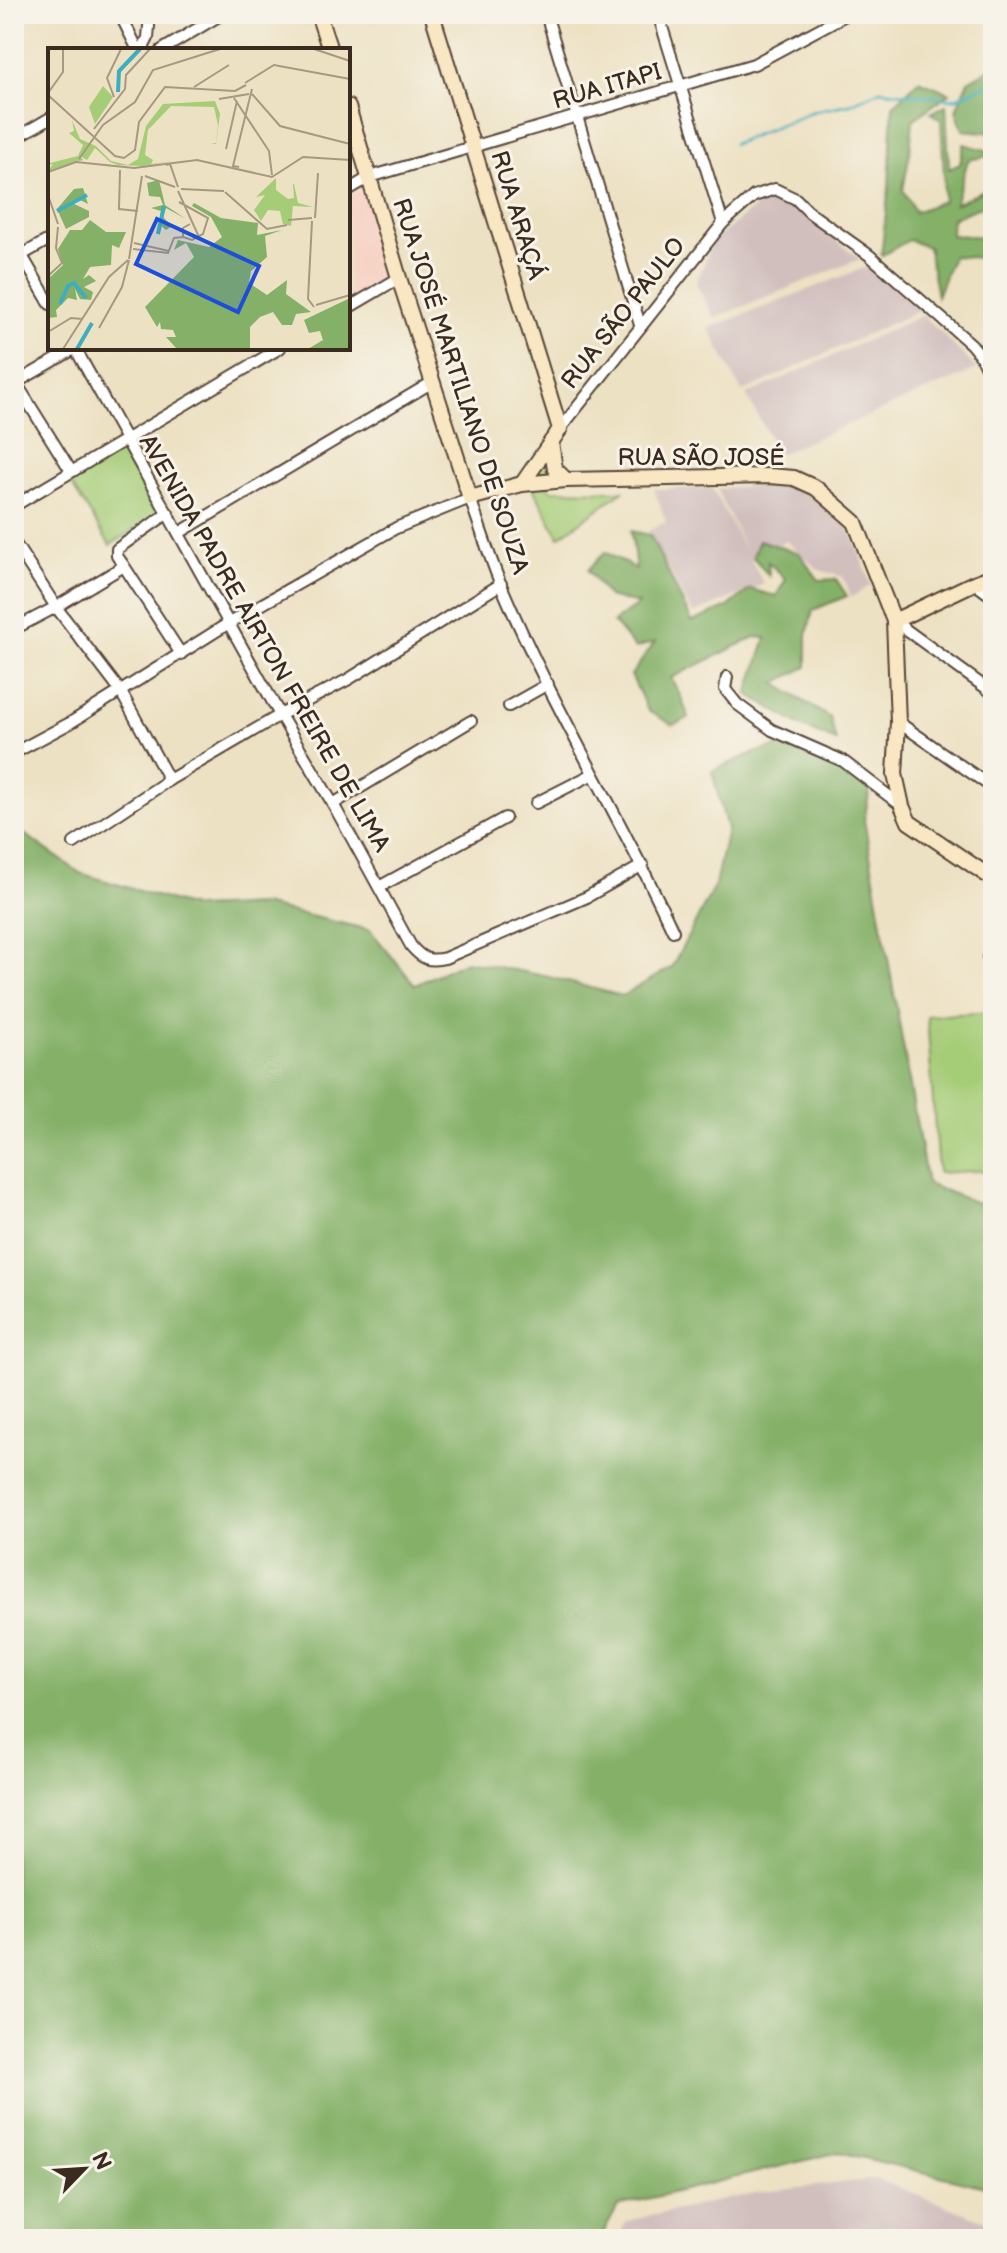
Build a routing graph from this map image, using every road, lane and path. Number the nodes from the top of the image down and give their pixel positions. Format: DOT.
graph roads {
  1 [pos="120,14"];
  2 [pos="150,14"];
  3 [pos="222,14"];
  4 [pos="318,14"];
  5 [pos="432,14"];
  6 [pos="546,14"];
  7 [pos="658,14"];
  8 [pos="847,14"];
  9 [pos="139,48"];
  10 [pos="141,48"];
  11 [pos="165,48"];
  12 [pos="329,48"];
  13 [pos="680,86"];
  14 [pos="350,113"];
  15 [pos="578,116"];
  16 [pos="48,119"];
  17 [pos="14,139"];
  18 [pos="474,146"];
  19 [pos="370,177"];
  20 [pos="350,189"];
  21 [pos="723,223"];
  22 [pos="48,240"];
  23 [pos="14,242"];
  24 [pos="22,255"];
  25 [pos="399,278"];
  26 [pos="48,300"];
  27 [pos="350,307"];
  28 [pos="640,325"];
  29 [pos="993,346"];
  30 [pos="71,350"];
  31 [pos="76,350"];
  32 [pos="277,350"];
  33 [pos="980,355"];
  34 [pos="15,380"];
  35 [pos="993,382"];
  36 [pos="431,383"];
  37 [pos="560,429"];
  38 [pos="126,439"];
  39 [pos="551,442"];
  40 [pos="71,471"];
  41 [pos="566,480"];
  42 [pos="522,484"];
  43 [pos="470,498"];
  44 [pos="14,506"];
  45 [pos="168,513"];
  46 [pos="179,533"];
  47 [pos="16,545"];
  48 [pos="124,566"];
  49 [pos="993,576"];
  50 [pos="974,583"];
  51 [pos="501,584"];
  52 [pos="993,597"];
  53 [pos="56,607"];
  54 [pos="894,621"];
  55 [pos="229,623"];
  56 [pos="14,629"];
  57 [pos="181,654"];
  58 [pos="727,677"];
  59 [pos="548,684"];
  60 [pos="121,692"];
  61 [pos="993,693"];
  62 [pos="509,706"];
  63 [pos="280,715"];
  64 [pos="471,721"];
  65 [pos="898,722"];
  66 [pos="14,753"];
  67 [pos="593,774"];
  68 [pos="169,780"];
  69 [pos="993,788"];
  70 [pos="536,803"];
  71 [pos="333,804"];
  72 [pos="902,806"];
  73 [pos="505,818"];
  74 [pos="74,843"];
  75 [pos="643,865"];
  76 [pos="993,879"];
  77 [pos="379,887"];
  78 [pos="673,931"];
  79 [pos="993,948"];
  80 [pos="993,968"];
  1 -- 9 [label="street"];
  2 -- 10 [label="street"];
  3 -- 11 [label="street"];
  4 -- 12 [label="street"];
  5 -- 18 [label="street, RUA ARAÇÁ"];
  6 -- 15 [label="street"];
  7 -- 13 [label="street"];
  8 -- 13 [label="street, RUA ITAPI"];
  13 -- 15 [label="street, RUA ITAPI"];
  13 -- 21 [label="street"];
  14 -- 19 [label="street, RUA JOSÉ MARTILIANO DE SOUZA"];
  15 -- 18 [label="street, RUA ITAPI"];
  15 -- 28 [label="street"];
  16 -- 17 [label="street"];
  18 -- 19 [label="street, RUA ITAPI"];
  18 -- 37 [label="street, RUA ARAÇÁ"];
  19 -- 20 [label="street, RUA ITAPI"];
  19 -- 25 [label="street, RUA JOSÉ MARTILIANO DE SOUZA"];
  21 -- 28 [label="street, RUA SÃO PAULO"];
  21 -- 33 [label="street, RUA SÃO PAULO"];
  22 -- 24 [label="street"];
  23 -- 24 [label="street"];
  24 -- 26 [label="street"];
  25 -- 27 [label="street"];
  25 -- 36 [label="street, RUA JOSÉ MARTILIANO DE SOUZA"];
  28 -- 37 [label="street, RUA SÃO PAULO"];
  29 -- 33 [label="street"];
  30 -- 34 [label="street"];
  31 -- 38 [label="street, AVENIDA PADRE AIRTON FREIRE DE LIMA"];
  32 -- 38 [label="street"];
  33 -- 35 [label="street"];
  34 -- 40 [label="street"];
  36 -- 43 [label="street, RUA JOSÉ MARTILIANO DE SOUZA"];
  36 -- 46 [label="street"];
  37 -- 39 [label="street, RUA SÃO PAULO"];
  38 -- 40 [label="street"];
  38 -- 45 [label="street, AVENIDA PADRE AIRTON FREIRE DE LIMA"];
  39 -- 41 [label="street"];
  39 -- 42 [label="street, RUA SÃO PAULO"];
  40 -- 44 [label="street"];
  41 -- 42 [label="street, RUA SÃO JOSÉ"];
  41 -- 54 [label="street, RUA SÃO JOSÉ"];
  42 -- 43 [label="street, RUA SÃO JOSÉ"];
  43 -- 51 [label="street, RUA JOSÉ MARTILIANO DE SOUZA"];
  43 -- 55 [label="street"];
  45 -- 46 [label="street, AVENIDA PADRE AIRTON FREIRE DE LIMA"];
  45 -- 48 [label="street"];
  46 -- 55 [label="street, AVENIDA PADRE AIRTON FREIRE DE LIMA"];
  47 -- 53 [label="street"];
  48 -- 53 [label="street"];
  48 -- 57 [label="street"];
  49 -- 50 [label="street"];
  50 -- 52 [label="street"];
  50 -- 54 [label="street"];
  51 -- 59 [label="street, RUA JOSÉ MARTILIANO DE SOUZA"];
  51 -- 63 [label="street"];
  53 -- 56 [label="street"];
  53 -- 60 [label="street"];
  54 -- 61 [label="street"];
  54 -- 65 [label="street, RUA SÃO JOSÉ"];
  55 -- 57 [label="street"];
  55 -- 63 [label="street, AVENIDA PADRE AIRTON FREIRE DE LIMA"];
  57 -- 60 [label="street"];
  58 -- 72 [label="street"];
  59 -- 62 [label="street"];
  59 -- 67 [label="street, RUA JOSÉ MARTILIANO DE SOUZA"];
  60 -- 66 [label="street"];
  60 -- 68 [label="street"];
  63 -- 68 [label="street"];
  63 -- 71 [label="street, AVENIDA PADRE AIRTON FREIRE DE LIMA"];
  64 -- 71 [label="street"];
  65 -- 69 [label="street"];
  65 -- 72 [label="street, RUA SÃO JOSÉ"];
  67 -- 70 [label="street"];
  67 -- 75 [label="street, RUA JOSÉ MARTILIANO DE SOUZA"];
  68 -- 74 [label="street"];
  71 -- 77 [label="street, AVENIDA PADRE AIRTON FREIRE DE LIMA"];
  72 -- 76 [label="street"];
  73 -- 77 [label="street"];
  75 -- 77 [label="street, AVENIDA PADRE AIRTON FREIRE DE LIMA"];
  75 -- 78 [label="street, RUA JOSÉ MARTILIANO DE SOUZA"];
  79 -- 80 [label="street"];
}
